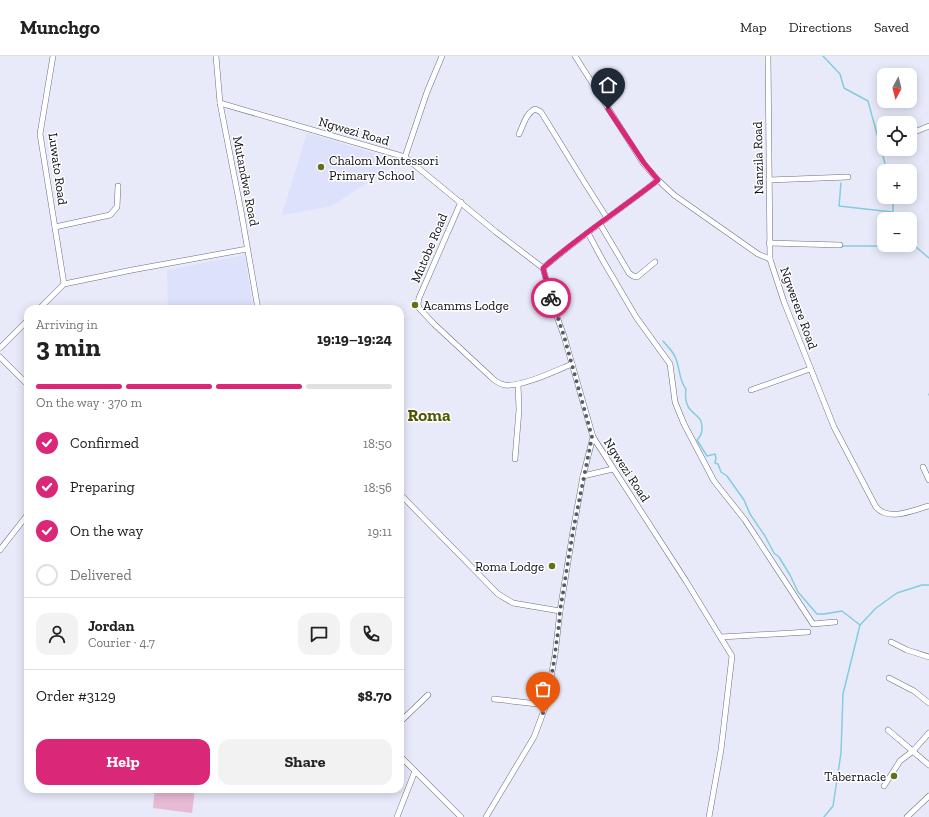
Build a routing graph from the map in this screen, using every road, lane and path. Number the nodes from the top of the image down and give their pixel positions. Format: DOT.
graph roads {
  1 [pos="53,56"];
  2 [pos="216,56"];
  3 [pos="442,56"];
  4 [pos="575,56"];
  5 [pos="768,56"];
  6 [pos="220,103"];
  7 [pos="929,126"];
  8 [pos="917,131"];
  9 [pos="519,134"];
  10 [pos="405,157"];
  11 [pos="848,177"];
  12 [pos="658,180"];
  13 [pos="769,180"];
  14 [pos="118,186"];
  15 [pos="461,202"];
  16 [pos="607,218"];
  17 [pos="600,224"];
  18 [pos="55,227"];
  19 [pos="588,233"];
  20 [pos="769,243"];
  21 [pos="840,245"];
  22 [pos="248,249"];
  23 [pos="770,259"];
  24 [pos="655,262"];
  25 [pos="543,268"];
  26 [pos="64,284"];
  27 [pos="42,305"];
  28 [pos="257,305"];
  29 [pos="24,324"];
  30 [pos="0,348"];
  31 [pos="0,357"];
  32 [pos="572,364"];
  33 [pos="810,369"];
  34 [pos="24,381"];
  35 [pos="518,384"];
  36 [pos="752,390"];
  37 [pos="592,437"];
  38 [pos="515,459"];
  39 [pos="923,467"];
  40 [pos="613,469"];
  41 [pos="584,476"];
  42 [pos="929,480"];
  43 [pos="404,498"];
  44 [pos="929,506"];
  45 [pos="24,519"];
  46 [pos="0,550"];
  47 [pos="560,611"];
  48 [pos="836,622"];
  49 [pos="808,632"];
  50 [pos="721,637"];
  51 [pos="891,642"];
  52 [pos="929,657"];
  53 [pos="889,678"];
  54 [pos="428,694"];
  55 [pos="494,699"];
  56 [pos="929,703"];
  57 [pos="546,705"];
  58 [pos="404,718"];
  59 [pos="888,730"];
  60 [pos="929,733"];
  61 [pos="913,751"];
  62 [pos="404,760"];
  63 [pos="929,765"];
  64 [pos="415,771"];
  65 [pos="884,786"];
  66 [pos="929,796"];
  67 [pos="397,817"];
  68 [pos="461,817"];
  69 [pos="486,817"];
  70 [pos="709,817"];
  71 [pos="907,817"];
  1 -- 18 [label="street, Luwato Road"];
  2 -- 6 [label="street, Mutandwa Road"];
  3 -- 10 [label="street"];
  4 -- 12 [label="street, Ngwerere Road"];
  5 -- 13 [label="street, Nanzila Road"];
  6 -- 10 [label="street, Ngwezi Road"];
  6 -- 22 [label="street, Mutandwa Road"];
  7 -- 8 [label="street"];
  9 -- 16 [label="street"];
  10 -- 15 [label="street, Ngwezi Road"];
  11 -- 13 [label="street"];
  12 -- 16 [label="street"];
  12 -- 23 [label="street, Ngwerere Road"];
  13 -- 20 [label="street, Nanzila Road"];
  14 -- 18 [label="street"];
  15 -- 25 [label="street, Ngwezi Road"];
  15 -- 35 [label="street, Mutobe Road"];
  16 -- 17 [label="street"];
  17 -- 19 [label="street"];
  17 -- 24 [label="street"];
  18 -- 26 [label="street, Luwato Road"];
  19 -- 25 [label="street"];
  19 -- 48 [label="street"];
  20 -- 21 [label="street"];
  20 -- 23 [label="street, Nanzila Road"];
  22 -- 26 [label="street"];
  22 -- 28 [label="street, Mutandwa Road"];
  23 -- 33 [label="street, Ngwerere Road"];
  25 -- 32 [label="street, Ngwezi Road"];
  26 -- 27 [label="street"];
  29 -- 30 [label="street"];
  31 -- 34 [label="street"];
  32 -- 35 [label="street, Mutobe Road"];
  32 -- 37 [label="street, Ngwezi Road"];
  33 -- 36 [label="street"];
  33 -- 44 [label="street, Ngwerere Road"];
  35 -- 38 [label="street"];
  37 -- 40 [label="street, Ngwezi Road"];
  37 -- 41 [label="street"];
  39 -- 42 [label="street"];
  40 -- 41 [label="street"];
  40 -- 50 [label="street, Ngwezi Road"];
  41 -- 47 [label="street"];
  43 -- 47 [label="street"];
  45 -- 46 [label="street"];
  47 -- 57 [label="street"];
  49 -- 50 [label="street"];
  50 -- 70 [label="street, Ngwezi Road"];
  51 -- 52 [label="street"];
  53 -- 56 [label="street"];
  54 -- 58 [label="street"];
  55 -- 57 [label="street"];
  57 -- 69 [label="street"];
  59 -- 61 [label="street"];
  60 -- 61 [label="street"];
  61 -- 63 [label="street"];
  61 -- 65 [label="street"];
  62 -- 64 [label="street"];
  64 -- 67 [label="street"];
  64 -- 68 [label="street"];
  66 -- 71 [label="street"];
}
